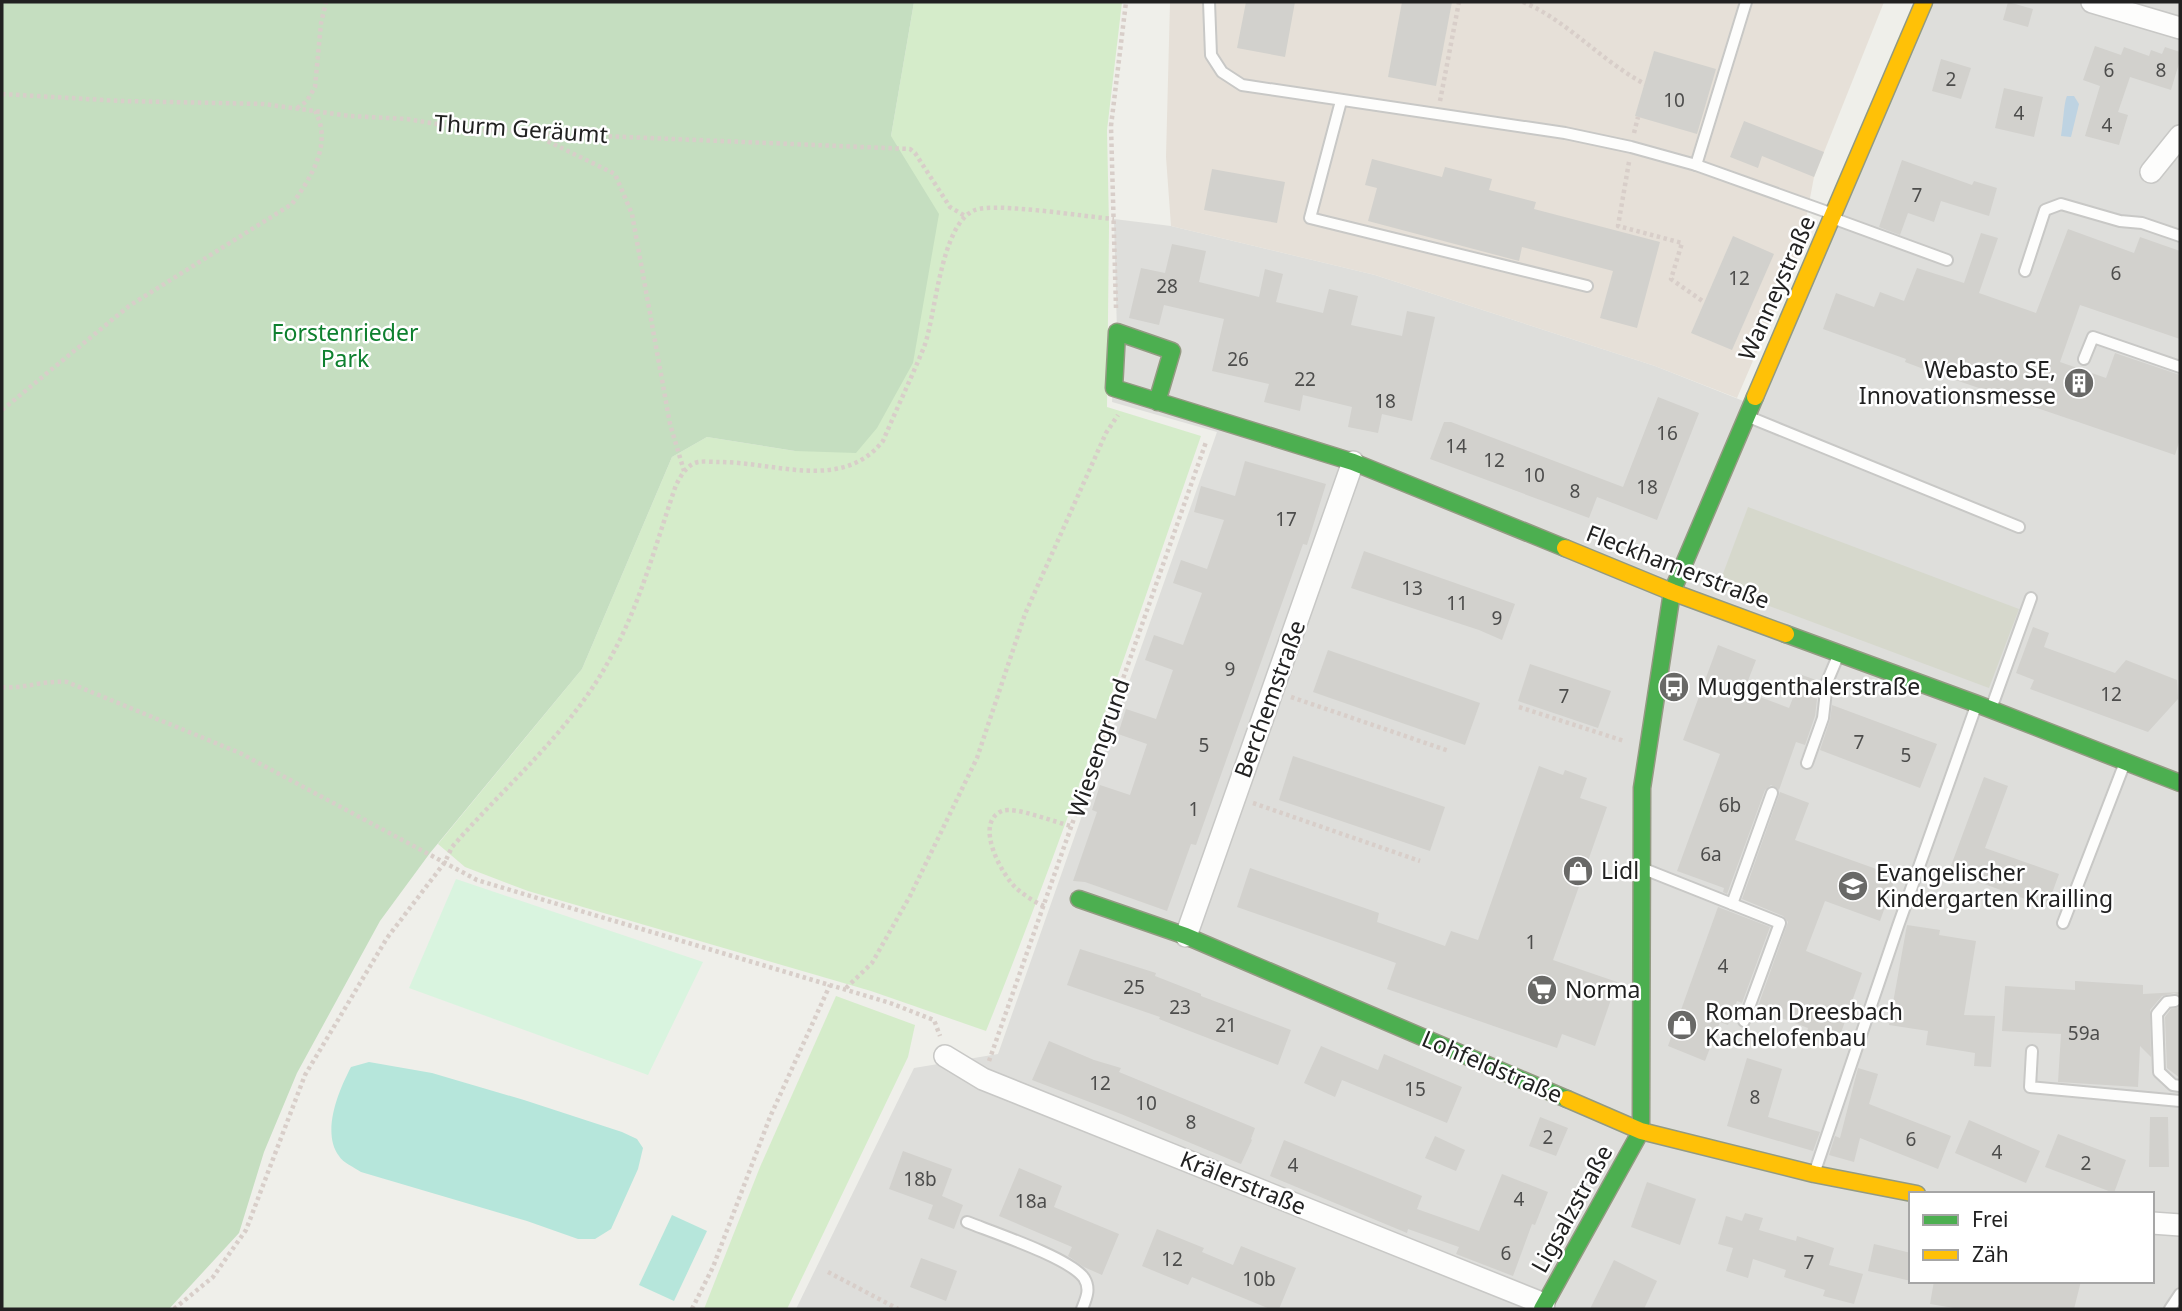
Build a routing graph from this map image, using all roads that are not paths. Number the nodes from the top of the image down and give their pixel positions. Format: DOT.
graph roads {
  1 [pos="1209,2"];
  2 [pos="1746,2"];
  3 [pos="1924,2"];
  4 [pos="2092,2"];
  5 [pos="2180,28"];
  6 [pos="1341,101"];
  7 [pos="2180,136"];
  8 [pos="1696,165"];
  9 [pos="2151,172"];
  10 [pos="1833,216"];
  11 [pos="2180,236"];
  12 [pos="1947,260"];
  13 [pos="2025,271"];
  14 [pos="1587,286"];
  15 [pos="2084,359"];
  16 [pos="2180,367"];
  17 [pos="1157,402"];
  18 [pos="1746,416"];
  19 [pos="1353,462"];
  20 [pos="2020,527"];
  21 [pos="1672,592"];
  22 [pos="2031,598"];
  23 [pos="1840,653"];
  24 [pos="1984,706"];
  25 [pos="2125,762"];
  26 [pos="1807,763"];
  27 [pos="2180,783"];
  28 [pos="1772,793"];
  29 [pos="1642,868"];
  30 [pos="1079,899"];
  31 [pos="1732,904"];
  32 [pos="2063,923"];
  33 [pos="1186,936"];
  34 [pos="2175,1001"];
  35 [pos="1744,1021"];
  36 [pos="2032,1051"];
  37 [pos="945,1056"];
  38 [pos="2180,1086"];
  39 [pos="2180,1101"];
  40 [pos="1641,1130"];
  41 [pos="1814,1174"];
  42 [pos="1909,1192"];
  43 [pos="967,1222"];
  44 [pos="2154,1223"];
  45 [pos="2180,1225"];
  46 [pos="2180,1294"];
  47 [pos="1543,1307"];
  48 [pos="1082,1309"];
  49 [pos="2170,1309"];
  1 -- 6 [label="lane"];
  2 -- 8 [label="lane"];
  3 -- 10 [label="street, Wanneystraße"];
  4 -- 5 [label="street"];
  6 -- 8 [label="lane"];
  6 -- 14 [label="lane"];
  7 -- 9 [label="street"];
  8 -- 10 [label="lane"];
  10 -- 12 [label="lane"];
  10 -- 18 [label="street, Wanneystraße"];
  11 -- 13 [label="lane"];
  15 -- 16 [label="lane"];
  17 -- 17 [label="street, Fleckhamerstraße"];
  17 -- 19 [label="street, Fleckhamerstraße"];
  18 -- 20 [label="lane"];
  18 -- 21 [label="street, Wanneystraße"];
  19 -- 21 [label="street, Fleckhamerstraße"];
  19 -- 33 [label="street, Berchemstraße"];
  21 -- 23 [label="street, Fleckhamerstraße"];
  21 -- 29 [label="street"];
  22 -- 24 [label="lane"];
  23 -- 24 [label="street, Fleckhamerstraße"];
  23 -- 26 [label="lane"];
  24 -- 25 [label="street, Fleckhamerstraße"];
  24 -- 41 [label="lane"];
  25 -- 27 [label="street, Fleckhamerstraße"];
  25 -- 32 [label="lane"];
  28 -- 31 [label="lane"];
  29 -- 31 [label="lane"];
  29 -- 40 [label="street"];
  30 -- 33 [label="street, Lohfeldstraße"];
  31 -- 35 [label="lane"];
  33 -- 40 [label="street, Lohfeldstraße"];
  34 -- 38 [label="lane"];
  36 -- 39 [label="lane"];
  37 -- 47 [label="street, Krälerstraße"];
  40 -- 41 [label="street, Lohfeldstraße"];
  40 -- 47 [label="street, Ligsalzstraße"];
  41 -- 42 [label="street, Lohfeldstraße"];
  43 -- 48 [label="lane"];
  44 -- 45 [label="street"];
  46 -- 49 [label="lane"];
}
